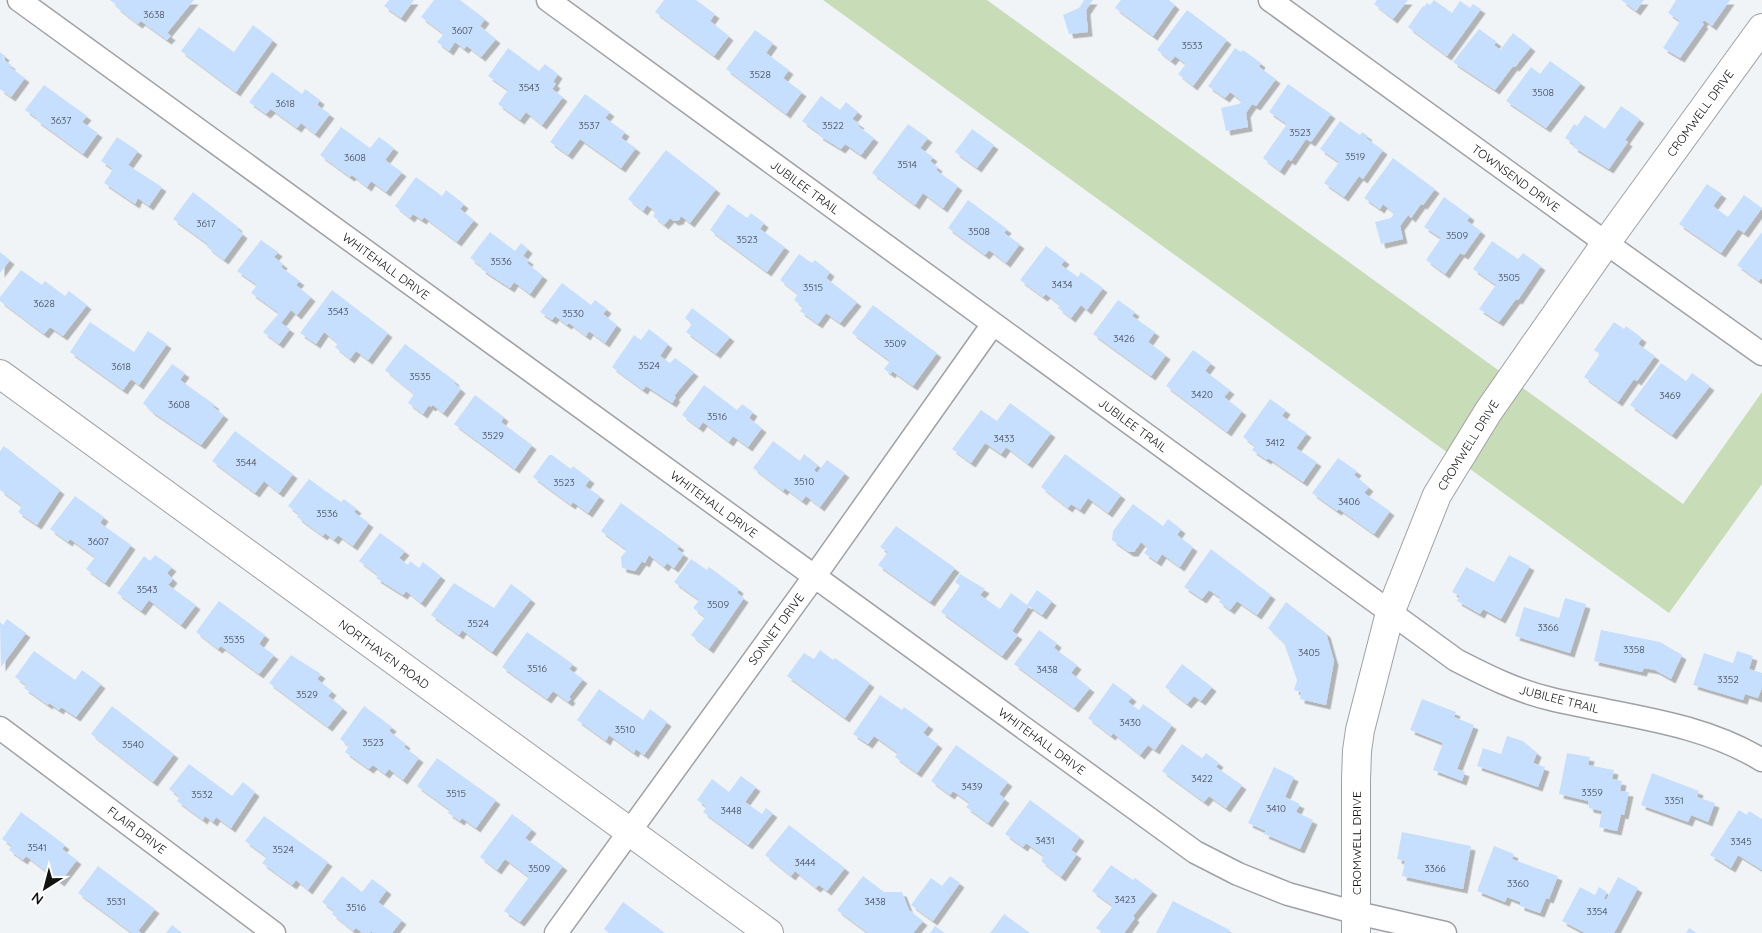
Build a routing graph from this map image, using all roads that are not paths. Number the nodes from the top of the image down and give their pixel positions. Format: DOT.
graph roads {
  1 [pos="19,0"];
  2 [pos="548,0"];
  3 [pos="1270,0"];
  4 [pos="1762,28"];
  5 [pos="1606,243"];
  6 [pos="993,324"];
  7 [pos="1762,354"];
  8 [pos="0,374"];
  9 [pos="814,577"];
  10 [pos="1390,613"];
  11 [pos="0,728"];
  12 [pos="1762,760"];
  13 [pos="629,831"];
  14 [pos="1356,923"];
  15 [pos="274,933"];
  16 [pos="556,933"];
  17 [pos="769,933"];
  18 [pos="1445,933"];
  1 -- 9 [label="street, WHITEHALL DRIVE"];
  2 -- 6 [label="street, JUBILEE TRAIL"];
  3 -- 5 [label="street, TOWNSEND DRIVE"];
  4 -- 5 [label="street, CROMWELL DRIVE"];
  5 -- 7 [label="street, TOWNSEND DRIVE"];
  5 -- 10 [label="street, CROMWELL DRIVE"];
  6 -- 9 [label="street, SONNET DRIVE"];
  6 -- 10 [label="street, JUBILEE TRAIL"];
  8 -- 13 [label="street, NORTHAVEN ROAD"];
  9 -- 13 [label="street, SONNET DRIVE"];
  9 -- 14 [label="street, WHITEHALL DRIVE"];
  10 -- 12 [label="street, JUBILEE TRAIL"];
  10 -- 14 [label="street, CROMWELL DRIVE"];
  11 -- 15 [label="street, FLAIR DRIVE"];
  13 -- 16 [label="street, SONNET DRIVE"];
  13 -- 17 [label="street, NORTHAVEN ROAD"];
  14 -- 18 [label="street, WHITEHALL DRIVE"];
}
